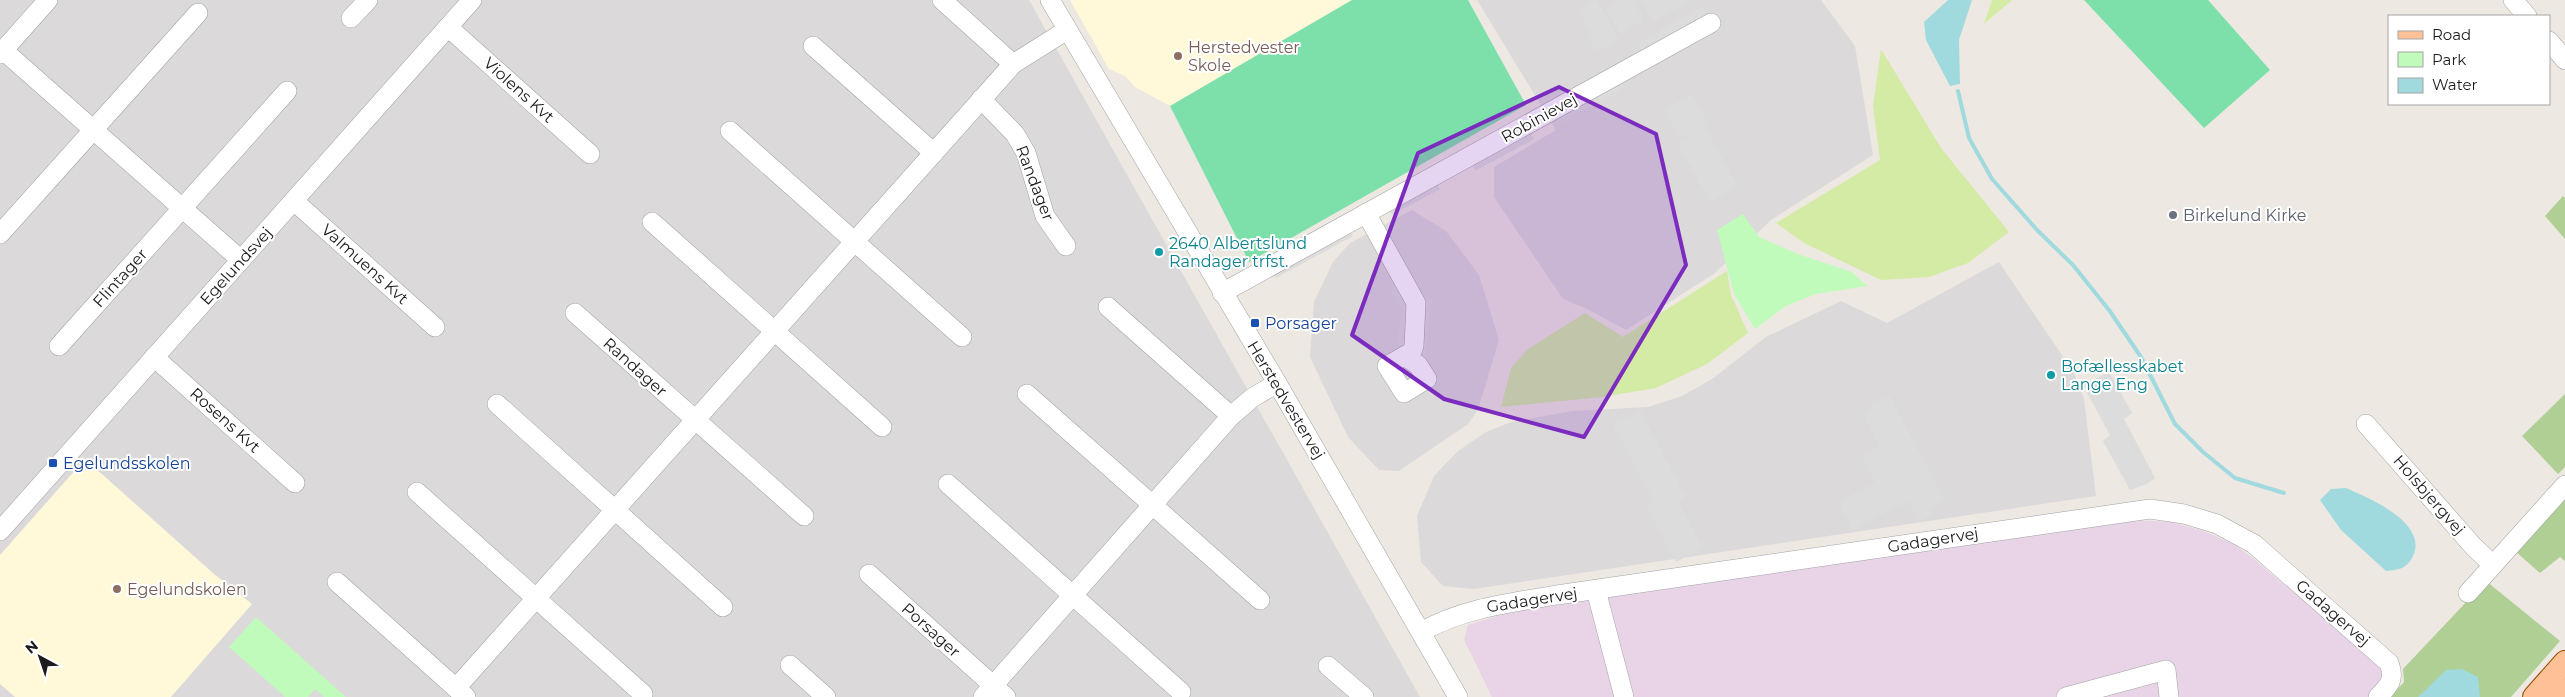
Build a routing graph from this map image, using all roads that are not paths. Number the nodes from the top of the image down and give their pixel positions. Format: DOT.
graph roads {
  1 [pos="48,0"];
  2 [pos="368,0"];
  3 [pos="472,0"];
  4 [pos="942,0"];
  5 [pos="1050,0"];
  6 [pos="2513,0"];
  7 [pos="198,13"];
  8 [pos="2526,15"];
  9 [pos="351,18"];
  10 [pos="1711,23"];
  11 [pos="448,27"];
  12 [pos="1067,30"];
  13 [pos="2550,42"];
  14 [pos="813,46"];
  15 [pos="2,52"];
  16 [pos="2565,60"];
  17 [pos="1014,64"];
  18 [pos="287,91"];
  19 [pos="981,100"];
  20 [pos="92,130"];
  21 [pos="730,131"];
  22 [pos="590,154"];
  23 [pos="934,154"];
  24 [pos="294,201"];
  25 [pos="181,209"];
  26 [pos="1366,213"];
  27 [pos="652,222"];
  28 [pos="0,234"];
  29 [pos="855,242"];
  30 [pos="1066,246"];
  31 [pos="241,260"];
  32 [pos="1222,293"];
  33 [pos="1108,307"];
  34 [pos="575,313"];
  35 [pos="435,327"];
  36 [pos="775,331"];
  37 [pos="962,337"];
  38 [pos="59,346"];
  39 [pos="154,357"];
  40 [pos="1410,359"];
  41 [pos="1277,383"];
  42 [pos="1027,394"];
  43 [pos="497,404"];
  44 [pos="1231,416"];
  45 [pos="696,420"];
  46 [pos="2366,424"];
  47 [pos="882,427"];
  48 [pos="295,483"];
  49 [pos="948,484"];
  50 [pos="2565,485"];
  51 [pos="417,492"];
  52 [pos="1154,506"];
  53 [pos="616,510"];
  54 [pos="804,516"];
  55 [pos="0,531"];
  56 [pos="2493,564"];
  57 [pos="869,574"];
  58 [pos="337,582"];
  59 [pos="1596,590"];
  60 [pos="2468,593"];
  61 [pos="1074,596"];
  62 [pos="536,599"];
  63 [pos="1260,600"];
  64 [pos="723,607"];
  65 [pos="1421,632"];
  66 [pos="2565,662"];
  67 [pos="790,665"];
  68 [pos="1328,666"];
  69 [pos="2565,690"];
  70 [pos="1182,692"];
  71 [pos="461,693"];
  72 [pos="994,693"];
  73 [pos="643,694"];
  74 [pos="826,697"];
  75 [pos="1364,697"];
  76 [pos="1458,697"];
  77 [pos="1624,697"];
  78 [pos="2066,697"];
  79 [pos="2169,697"];
  80 [pos="2378,697"];
  81 [pos="2534,697"];
  82 [pos="2558,697"];
  1 -- 15 [label="street"];
  2 -- 9 [label="street"];
  3 -- 11 [label="street, Egelundsvej"];
  4 -- 17 [label="street"];
  5 -- 12 [label="street, Herstedvestervej"];
  6 -- 8 [label="street"];
  7 -- 20 [label="street"];
  10 -- 26 [label="street, Robinievej"];
  11 -- 22 [label="street, Violens Kvt"];
  11 -- 24 [label="street, Egelundsvej"];
  12 -- 17 [label="street"];
  12 -- 32 [label="street, Herstedvestervej"];
  13 -- 16 [label="street"];
  14 -- 23 [label="street"];
  15 -- 20 [label="street"];
  17 -- 19 [label="street"];
  18 -- 25 [label="street, Flintager"];
  19 -- 23 [label="street"];
  19 -- 30 [label="street, Randager"];
  20 -- 25 [label="street"];
  20 -- 28 [label="street"];
  21 -- 29 [label="street"];
  23 -- 29 [label="street"];
  24 -- 31 [label="street, Egelundsvej"];
  24 -- 35 [label="street, Valmuens Kvt"];
  25 -- 31 [label="street"];
  25 -- 38 [label="street, Flintager"];
  26 -- 32 [label="street, Robinievej"];
  26 -- 40 [label="street"];
  27 -- 36 [label="street"];
  29 -- 36 [label="street"];
  29 -- 37 [label="street"];
  31 -- 39 [label="street, Egelundsvej"];
  32 -- 41 [label="street, Herstedvestervej"];
  33 -- 44 [label="street"];
  34 -- 45 [label="street, Randager"];
  36 -- 45 [label="street"];
  36 -- 47 [label="street"];
  39 -- 48 [label="street, Rosens Kvt"];
  39 -- 55 [label="street, Egelundsvej"];
  41 -- 44 [label="street, Porsager"];
  41 -- 65 [label="street, Herstedvestervej"];
  42 -- 52 [label="street"];
  43 -- 53 [label="street"];
  44 -- 52 [label="street, Porsager"];
  45 -- 53 [label="street"];
  45 -- 54 [label="street, Randager"];
  46 -- 56 [label="street, Holsbjergvej"];
  49 -- 61 [label="street"];
  50 -- 56 [label="street"];
  51 -- 62 [label="street"];
  52 -- 61 [label="street, Porsager"];
  52 -- 63 [label="street"];
  53 -- 62 [label="street"];
  53 -- 64 [label="street"];
  56 -- 60 [label="street"];
  57 -- 72 [label="street, Porsager"];
  58 -- 71 [label="street"];
  59 -- 65 [label="street, Gadagervej"];
  59 -- 77 [label="street"];
  59 -- 80 [label="street, Gadagervej"];
  61 -- 70 [label="street"];
  61 -- 72 [label="street, Porsager"];
  62 -- 71 [label="street"];
  62 -- 73 [label="street"];
  65 -- 76 [label="street, Herstedvestervej"];
  66 -- 81 [label="main road"];
  67 -- 74 [label="street"];
  68 -- 75 [label="street"];
  69 -- 82 [label="main road"];
  78 -- 79 [label="street"];
}
